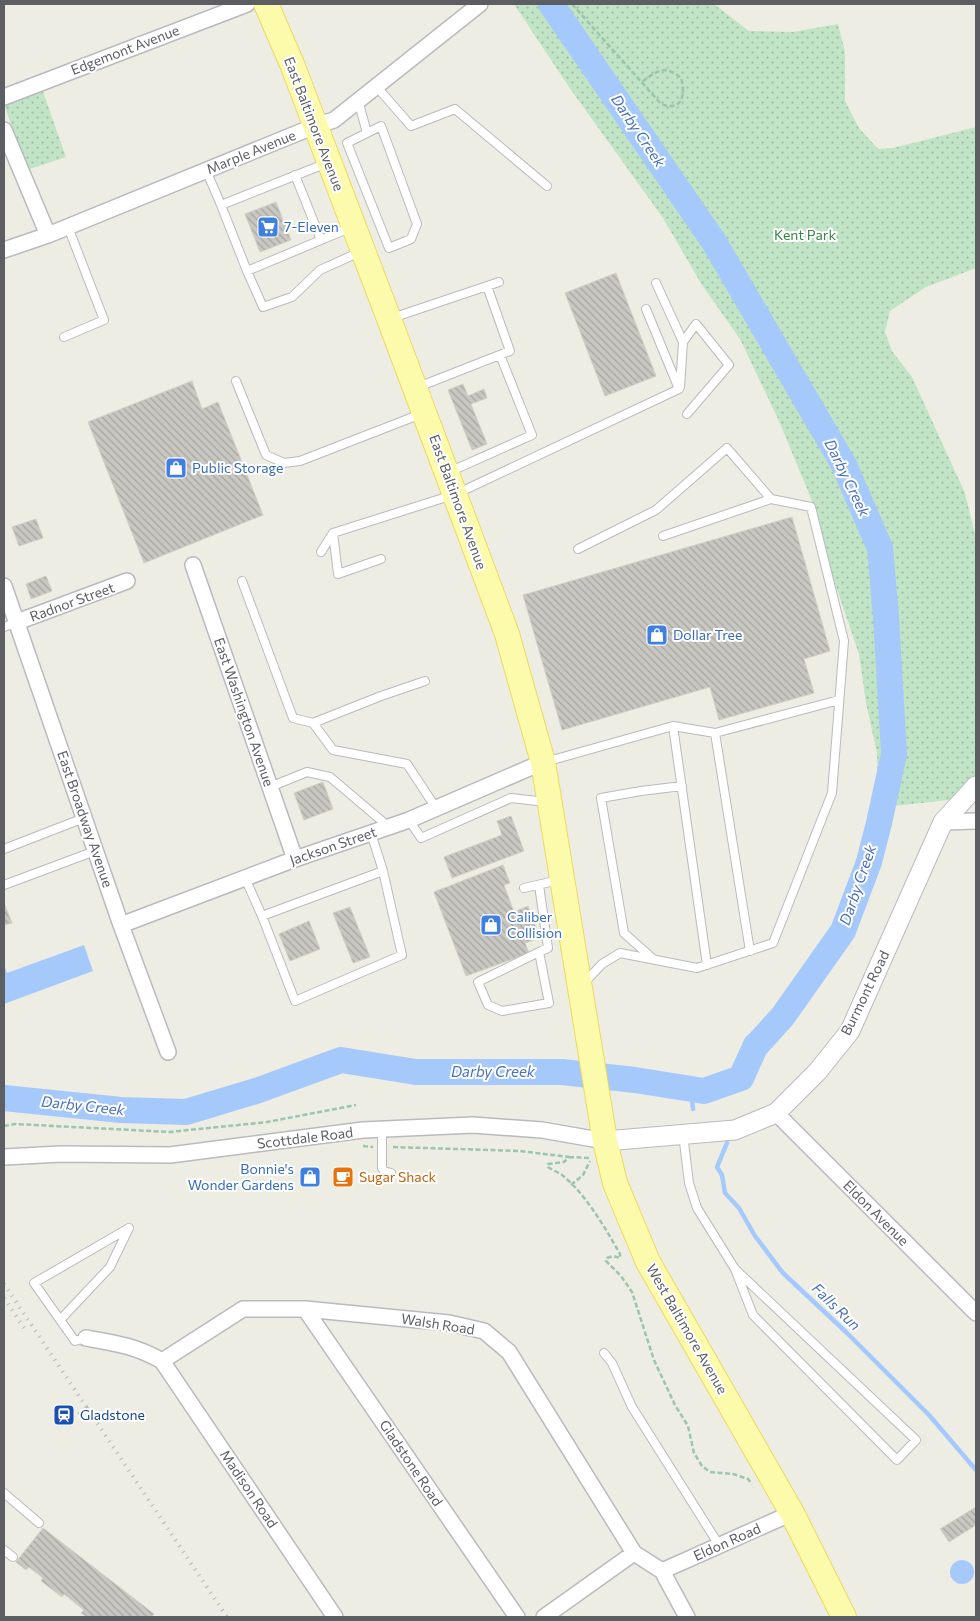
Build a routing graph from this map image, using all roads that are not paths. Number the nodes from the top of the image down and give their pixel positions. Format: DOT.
graph roads {
  1 [pos="247,4"];
  2 [pos="266,4"];
  3 [pos="476,7"];
  4 [pos="376,86"];
  5 [pos="4,97"];
  6 [pos="358,100"];
  7 [pos="315,126"];
  8 [pos="4,130"];
  9 [pos="367,133"];
  10 [pos="329,162"];
  11 [pos="206,170"];
  12 [pos="294,175"];
  13 [pos="547,186"];
  14 [pos="221,204"];
  15 [pos="354,226"];
  16 [pos="68,227"];
  17 [pos="48,235"];
  18 [pos="321,240"];
  19 [pos="4,250"];
  20 [pos="362,251"];
  21 [pos="247,271"];
  22 [pos="498,282"];
  23 [pos="656,283"];
  24 [pos="487,286"];
  25 [pos="646,309"];
  26 [pos="389,319"];
  27 [pos="64,337"];
  28 [pos="683,342"];
  29 [pos="500,355"];
  30 [pos="236,381"];
  31 [pos="416,388"];
  32 [pos="679,389"];
  33 [pos="425,412"];
  34 [pos="688,414"];
  35 [pos="452,484"];
  36 [pos="771,500"];
  37 [pos="333,533"];
  38 [pos="663,536"];
  39 [pos="578,549"];
  40 [pos="320,552"];
  41 [pos="381,559"];
  42 [pos="194,565"];
  43 [pos="127,581"];
  44 [pos="242,581"];
  45 [pos="4,586"];
  46 [pos="10,624"];
  47 [pos="426,681"];
  48 [pos="839,700"];
  49 [pos="312,723"];
  50 [pos="673,726"];
  51 [pos="716,733"];
  52 [pos="543,762"];
  53 [pos="682,786"];
  54 [pos="976,786"];
  55 [pos="270,787"];
  56 [pos="551,802"];
  57 [pos="436,808"];
  58 [pos="84,818"];
  59 [pos="409,820"];
  60 [pos="976,820"];
  61 [pos="943,822"];
  62 [pos="389,827"];
  63 [pos="371,833"];
  64 [pos="4,849"];
  65 [pos="95,851"];
  66 [pos="295,859"];
  67 [pos="383,871"];
  68 [pos="245,878"];
  69 [pos="563,879"];
  70 [pos="4,885"];
  71 [pos="539,885"];
  72 [pos="524,888"];
  73 [pos="262,916"];
  74 [pos="121,925"];
  75 [pos="750,951"];
  76 [pos="539,952"];
  77 [pos="653,960"];
  78 [pos="706,965"];
  79 [pos="581,986"];
  80 [pos="586,1020"];
  81 [pos="168,1052"];
  82 [pos="776,1113"];
  83 [pos="382,1129"];
  84 [pos="604,1131"];
  85 [pos="683,1134"];
  86 [pos="4,1156"];
  87 [pos="391,1174"];
  88 [pos="735,1269"];
  89 [pos="305,1309"];
  90 [pos="976,1313"];
  91 [pos="60,1320"];
  92 [pos="86,1338"];
  93 [pos="604,1353"];
  94 [pos="162,1360"];
  95 [pos="4,1493"];
  96 [pos="792,1513"];
  97 [pos="39,1523"];
  98 [pos="719,1546"];
  99 [pos="4,1550"];
  100 [pos="634,1553"];
  101 [pos="13,1557"];
  102 [pos="662,1570"];
  103 [pos="335,1617"];
  104 [pos="517,1617"];
  105 [pos="544,1617"];
  106 [pos="687,1617"];
  107 [pos="844,1617"];
  1 -- 5 [label="street, Edgemont Avenue"];
  2 -- 7 [label="main road, East Baltimore Avenue"];
  3 -- 4 [label="street, Marple Avenue"];
  4 -- 6 [label="street, Marple Avenue"];
  4 -- 13 [label="lane"];
  6 -- 7 [label="street, Marple Avenue"];
  6 -- 9 [label="lane"];
  7 -- 10 [label="main road, East Baltimore Avenue"];
  7 -- 11 [label="street, Marple Avenue"];
  8 -- 17 [label="street"];
  9 -- 9 [label="lane"];
  10 -- 12 [label="lane"];
  10 -- 15 [label="main road, East Baltimore Avenue"];
  11 -- 14 [label="lane"];
  11 -- 16 [label="street, Marple Avenue"];
  12 -- 14 [label="lane"];
  12 -- 18 [label="lane"];
  14 -- 21 [label="lane"];
  15 -- 18 [label="lane"];
  15 -- 20 [label="main road, East Baltimore Avenue"];
  16 -- 17 [label="street, Marple Avenue"];
  16 -- 27 [label="lane"];
  17 -- 19 [label="street, Marple Avenue"];
  18 -- 21 [label="lane"];
  20 -- 21 [label="lane"];
  20 -- 26 [label="main road, East Baltimore Avenue"];
  22 -- 24 [label="lane"];
  23 -- 28 [label="lane"];
  24 -- 26 [label="lane"];
  24 -- 29 [label="lane"];
  25 -- 32 [label="lane"];
  26 -- 31 [label="main road, East Baltimore Avenue"];
  28 -- 32 [label="lane"];
  28 -- 34 [label="lane"];
  29 -- 31 [label="lane"];
  29 -- 35 [label="lane"];
  30 -- 33 [label="lane"];
  31 -- 33 [label="main road, East Baltimore Avenue"];
  32 -- 35 [label="lane"];
  33 -- 35 [label="main road, East Baltimore Avenue"];
  35 -- 37 [label="lane"];
  35 -- 52 [label="main road, East Baltimore Avenue"];
  36 -- 38 [label="lane"];
  36 -- 39 [label="lane"];
  36 -- 48 [label="lane"];
  37 -- 40 [label="lane"];
  37 -- 41 [label="lane"];
  42 -- 55 [label="street, East Washington Avenue"];
  43 -- 46 [label="street, Radnor Street"];
  44 -- 49 [label="lane"];
  45 -- 46 [label="street, East Broadway Avenue"];
  46 -- 58 [label="street, East Broadway Avenue"];
  47 -- 49 [label="lane"];
  48 -- 51 [label="lane"];
  48 -- 75 [label="lane"];
  49 -- 57 [label="lane"];
  50 -- 51 [label="lane"];
  50 -- 52 [label="lane"];
  50 -- 53 [label="lane"];
  51 -- 75 [label="lane"];
  52 -- 56 [label="main road, East Baltimore Avenue"];
  52 -- 57 [label="street, Jackson Street"];
  53 -- 77 [label="lane"];
  53 -- 78 [label="lane"];
  54 -- 61 [label="street, Burmont Road"];
  55 -- 62 [label="lane"];
  55 -- 66 [label="street, East Washington Avenue"];
  56 -- 59 [label="lane"];
  56 -- 69 [label="main road, East Baltimore Avenue"];
  57 -- 59 [label="street, Jackson Street"];
  58 -- 64 [label="lane"];
  58 -- 65 [label="street, East Broadway Avenue"];
  59 -- 62 [label="street, Jackson Street"];
  60 -- 61 [label="street"];
  61 -- 82 [label="street, Burmont Road"];
  62 -- 63 [label="street, Jackson Street"];
  63 -- 66 [label="street, Jackson Street"];
  63 -- 67 [label="lane"];
  65 -- 70 [label="lane"];
  65 -- 74 [label="street, East Broadway Avenue"];
  66 -- 68 [label="street, Jackson Street"];
  67 -- 73 [label="lane"];
  67 -- 73 [label="lane"];
  68 -- 73 [label="lane"];
  68 -- 74 [label="street, Jackson Street"];
  69 -- 71 [label="lane"];
  69 -- 79 [label="main road, East Baltimore Avenue"];
  71 -- 72 [label="lane"];
  71 -- 76 [label="lane"];
  74 -- 81 [label="street, East Broadway Avenue"];
  75 -- 78 [label="lane"];
  76 -- 76 [label="lane"];
  77 -- 78 [label="lane"];
  77 -- 79 [label="lane"];
  79 -- 80 [label="main road, East Baltimore Avenue"];
  80 -- 84 [label="main road, West Baltimore Avenue"];
  82 -- 85 [label="street, Burmont Road"];
  82 -- 90 [label="street, Eldon Avenue"];
  83 -- 84 [label="street, Scottdale Road"];
  83 -- 86 [label="street, Scottdale Road"];
  83 -- 87 [label="lane"];
  84 -- 85 [label="street, Burmont Road"];
  84 -- 96 [label="main road, West Baltimore Avenue"];
  85 -- 88 [label="lane"];
  88 -- 88 [label="lane"];
  89 -- 94 [label="street, Walsh Road"];
  89 -- 100 [label="street, Walsh Road"];
  89 -- 104 [label="street, Gladstone Road"];
  91 -- 91 [label="lane"];
  91 -- 92 [label="lane"];
  92 -- 94 [label="street"];
  93 -- 98 [label="lane"];
  94 -- 103 [label="street, Madison Road"];
  95 -- 97 [label="lane"];
  96 -- 98 [label="street, Eldon Road"];
  96 -- 107 [label="main road, West Baltimore Avenue"];
  98 -- 102 [label="street, Eldon Road"];
  99 -- 101 [label="lane"];
  100 -- 102 [label="street, Walsh Road"];
  100 -- 105 [label="street"];
  102 -- 106 [label="street"];
}
